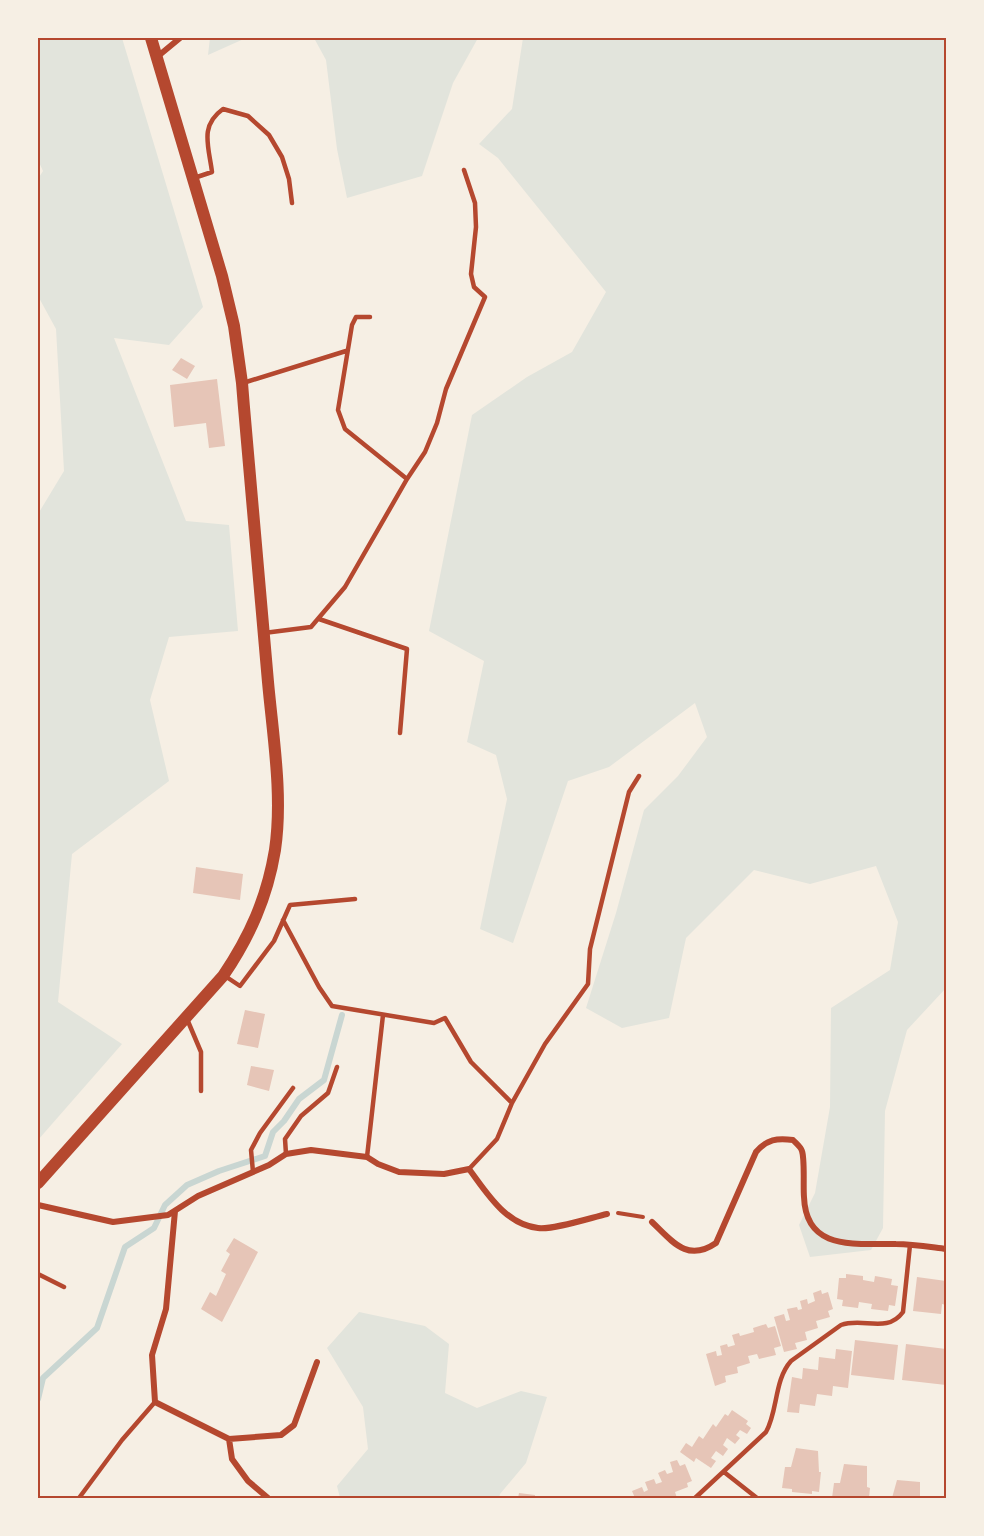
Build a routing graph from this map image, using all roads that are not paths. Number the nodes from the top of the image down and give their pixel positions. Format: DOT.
graph roads {
  1 [pos="151,38"];
  2 [pos="180,38"];
  3 [pos="157,57"];
  4 [pos="464,170"];
  5 [pos="194,178"];
  6 [pos="292,203"];
  7 [pos="370,317"];
  8 [pos="346,351"];
  9 [pos="242,383"];
  10 [pos="407,479"];
  11 [pos="319,619"];
  12 [pos="264,633"];
  13 [pos="400,733"];
  14 [pos="639,776"];
  15 [pos="355,899"];
  16 [pos="283,920"];
  17 [pos="223,976"];
  18 [pos="383,1014"];
  19 [pos="186,1019"];
  20 [pos="337,1067"];
  21 [pos="293,1088"];
  22 [pos="201,1091"];
  23 [pos="512,1103"];
  24 [pos="286,1155"];
  25 [pos="367,1157"];
  26 [pos="469,1169"];
  27 [pos="253,1172"];
  28 [pos="38,1184"];
  29 [pos="38,1205"];
  30 [pos="175,1210"];
  31 [pos="607,1214"];
  32 [pos="652,1222"];
  33 [pos="910,1245"];
  34 [pos="946,1249"];
  35 [pos="38,1274"];
  36 [pos="64,1287"];
  37 [pos="317,1362"];
  38 [pos="155,1402"];
  39 [pos="229,1439"];
  40 [pos="724,1472"];
  41 [pos="79,1498"];
  42 [pos="268,1498"];
  43 [pos="695,1498"];
  44 [pos="757,1498"];
  1 -- 3 [label="main road"];
  2 -- 3 [label="street"];
  3 -- 5 [label="main road"];
  4 -- 10 [label="lane"];
  5 -- 6 [label="lane"];
  5 -- 9 [label="main road"];
  7 -- 8 [label="lane"];
  8 -- 9 [label="lane"];
  8 -- 10 [label="lane"];
  9 -- 12 [label="main road"];
  10 -- 11 [label="lane"];
  11 -- 12 [label="lane"];
  11 -- 13 [label="lane"];
  12 -- 17 [label="main road"];
  14 -- 23 [label="lane"];
  15 -- 16 [label="lane"];
  16 -- 17 [label="lane"];
  16 -- 18 [label="lane"];
  17 -- 19 [label="main road"];
  18 -- 23 [label="lane"];
  18 -- 25 [label="lane"];
  19 -- 22 [label="lane"];
  19 -- 28 [label="main road"];
  20 -- 24 [label="lane"];
  21 -- 27 [label="lane"];
  23 -- 26 [label="lane"];
  24 -- 25 [label="street"];
  24 -- 27 [label="street"];
  25 -- 26 [label="street"];
  26 -- 31 [label="street"];
  27 -- 30 [label="street"];
  29 -- 30 [label="street"];
  30 -- 38 [label="street"];
  32 -- 33 [label="street"];
  33 -- 34 [label="street"];
  33 -- 40 [label="lane"];
  35 -- 36 [label="lane"];
  37 -- 39 [label="street"];
  38 -- 39 [label="street"];
  38 -- 41 [label="lane"];
  39 -- 42 [label="street"];
  40 -- 43 [label="lane"];
  40 -- 44 [label="lane"];
}
